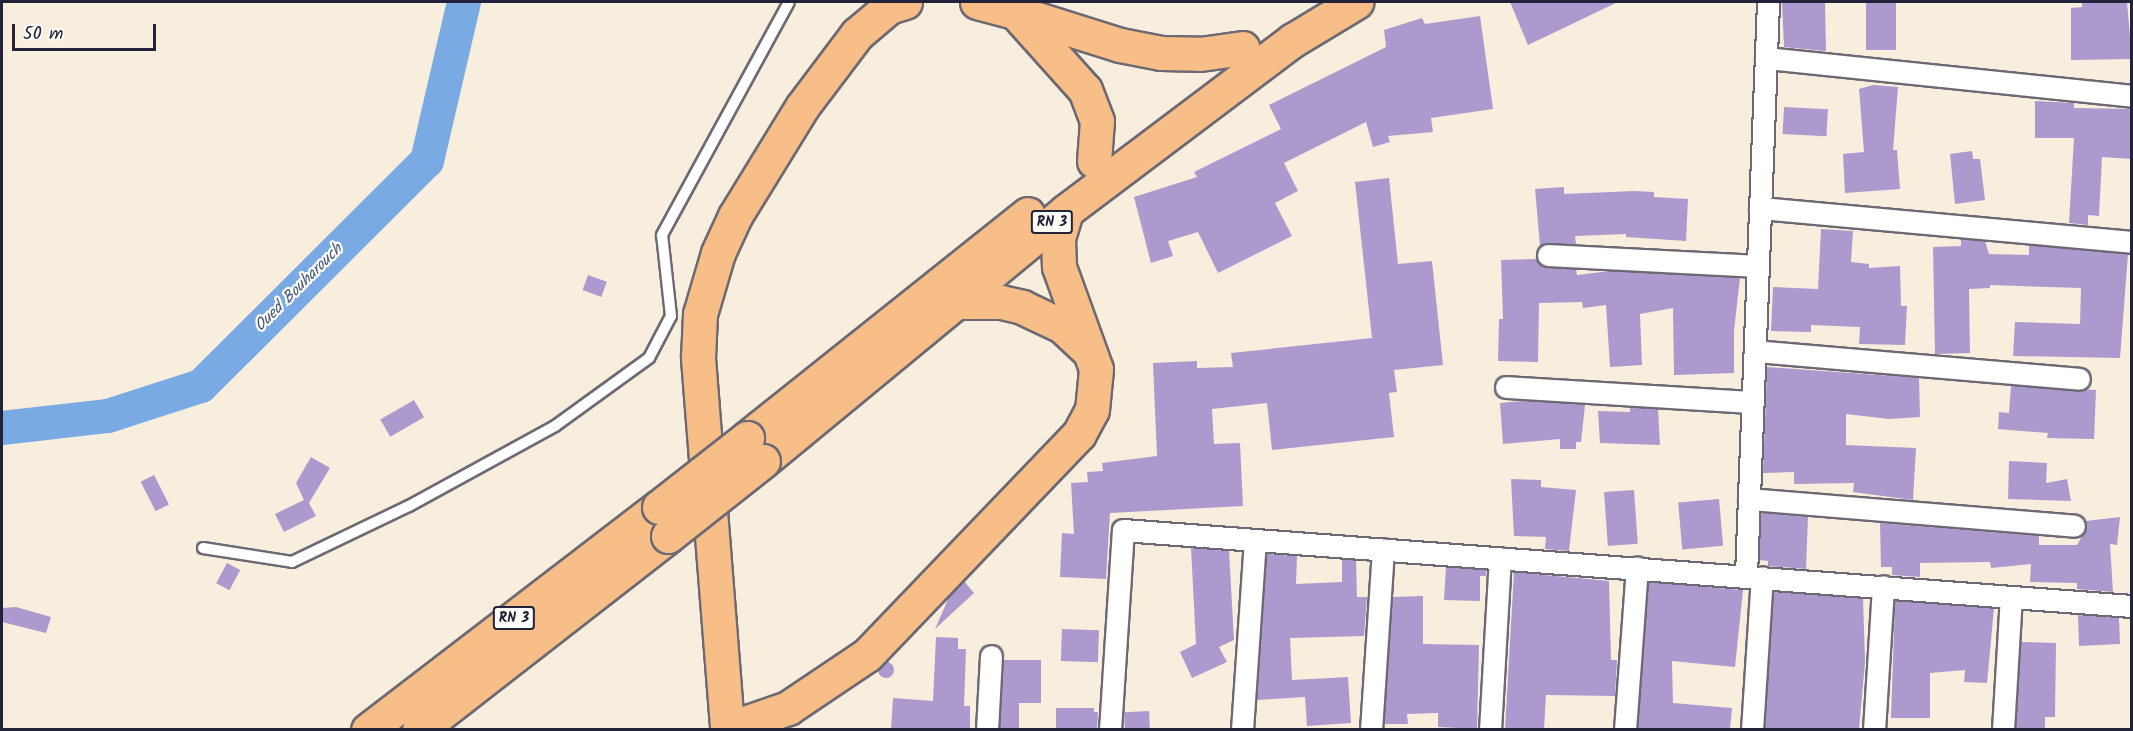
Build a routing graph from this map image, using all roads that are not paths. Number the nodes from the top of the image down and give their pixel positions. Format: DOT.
graph roads {
  1 [pos="789,2"];
  2 [pos="905,2"];
  3 [pos="976,2"];
  4 [pos="1314,2"];
  5 [pos="1356,2"];
  6 [pos="1768,2"];
  7 [pos="1015,12"];
  8 [pos="1244,48"];
  9 [pos="1766,58"];
  10 [pos="2132,96"];
  11 [pos="1094,161"];
  12 [pos="1760,208"];
  13 [pos="1066,211"];
  14 [pos="2132,242"];
  15 [pos="1548,255"];
  16 [pos="1758,266"];
  17 [pos="957,302"];
  18 [pos="685,315"];
  19 [pos="1755,351"];
  20 [pos="1093,356"];
  21 [pos="2079,379"];
  22 [pos="1506,387"];
  23 [pos="1753,402"];
  24 [pos="755,450"];
  25 [pos="1749,499"];
  26 [pos="663,521"];
  27 [pos="2074,526"];
  28 [pos="1255,540"];
  29 [pos="203,548"];
  30 [pos="1383,549"];
  31 [pos="1500,558"];
  32 [pos="1637,567"];
  33 [pos="1754,576"];
  34 [pos="1883,586"];
  35 [pos="2011,597"];
  36 [pos="2132,606"];
  37 [pos="991,656"];
  38 [pos="368,729"];
  39 [pos="419,729"];
  40 [pos="987,729"];
  41 [pos="1110,729"];
  42 [pos="1242,729"];
  43 [pos="1371,729"];
  44 [pos="1490,729"];
  45 [pos="1625,729"];
  46 [pos="1752,729"];
  47 [pos="1874,729"];
  48 [pos="2003,729"];
  1 -- 18 [label="lane"];
  2 -- 18 [label="highway"];
  3 -- 7 [label="highway"];
  4 -- 8 [label="highway, RN 3"];
  5 -- 13 [label="highway, RN 3"];
  6 -- 9 [label="street"];
  7 -- 8 [label="highway"];
  7 -- 11 [label="highway"];
  8 -- 11 [label="highway, RN 3"];
  9 -- 10 [label="street"];
  9 -- 12 [label="street"];
  11 -- 24 [label="highway, RN 3"];
  12 -- 14 [label="street"];
  12 -- 16 [label="street"];
  13 -- 17 [label="highway, RN 3"];
  13 -- 20 [label="highway"];
  15 -- 16 [label="street"];
  16 -- 19 [label="street"];
  17 -- 20 [label="highway"];
  17 -- 24 [label="highway, RN 3"];
  18 -- 20 [label="highway"];
  18 -- 29 [label="lane"];
  19 -- 21 [label="street"];
  19 -- 23 [label="street"];
  22 -- 23 [label="street"];
  23 -- 25 [label="street"];
  24 -- 26 [label="highway, RN 3, bridge"];
  25 -- 27 [label="street"];
  25 -- 33 [label="street"];
  26 -- 38 [label="highway, RN 3"];
  26 -- 39 [label="highway, RN 3"];
  28 -- 30 [label="street"];
  28 -- 41 [label="street"];
  28 -- 42 [label="street"];
  30 -- 31 [label="street"];
  30 -- 43 [label="street"];
  31 -- 32 [label="street"];
  31 -- 44 [label="street"];
  32 -- 33 [label="street"];
  32 -- 45 [label="street"];
  33 -- 34 [label="street"];
  33 -- 46 [label="street"];
  34 -- 35 [label="street"];
  34 -- 47 [label="street"];
  35 -- 36 [label="street"];
  35 -- 48 [label="street"];
  37 -- 40 [label="street"];
}
